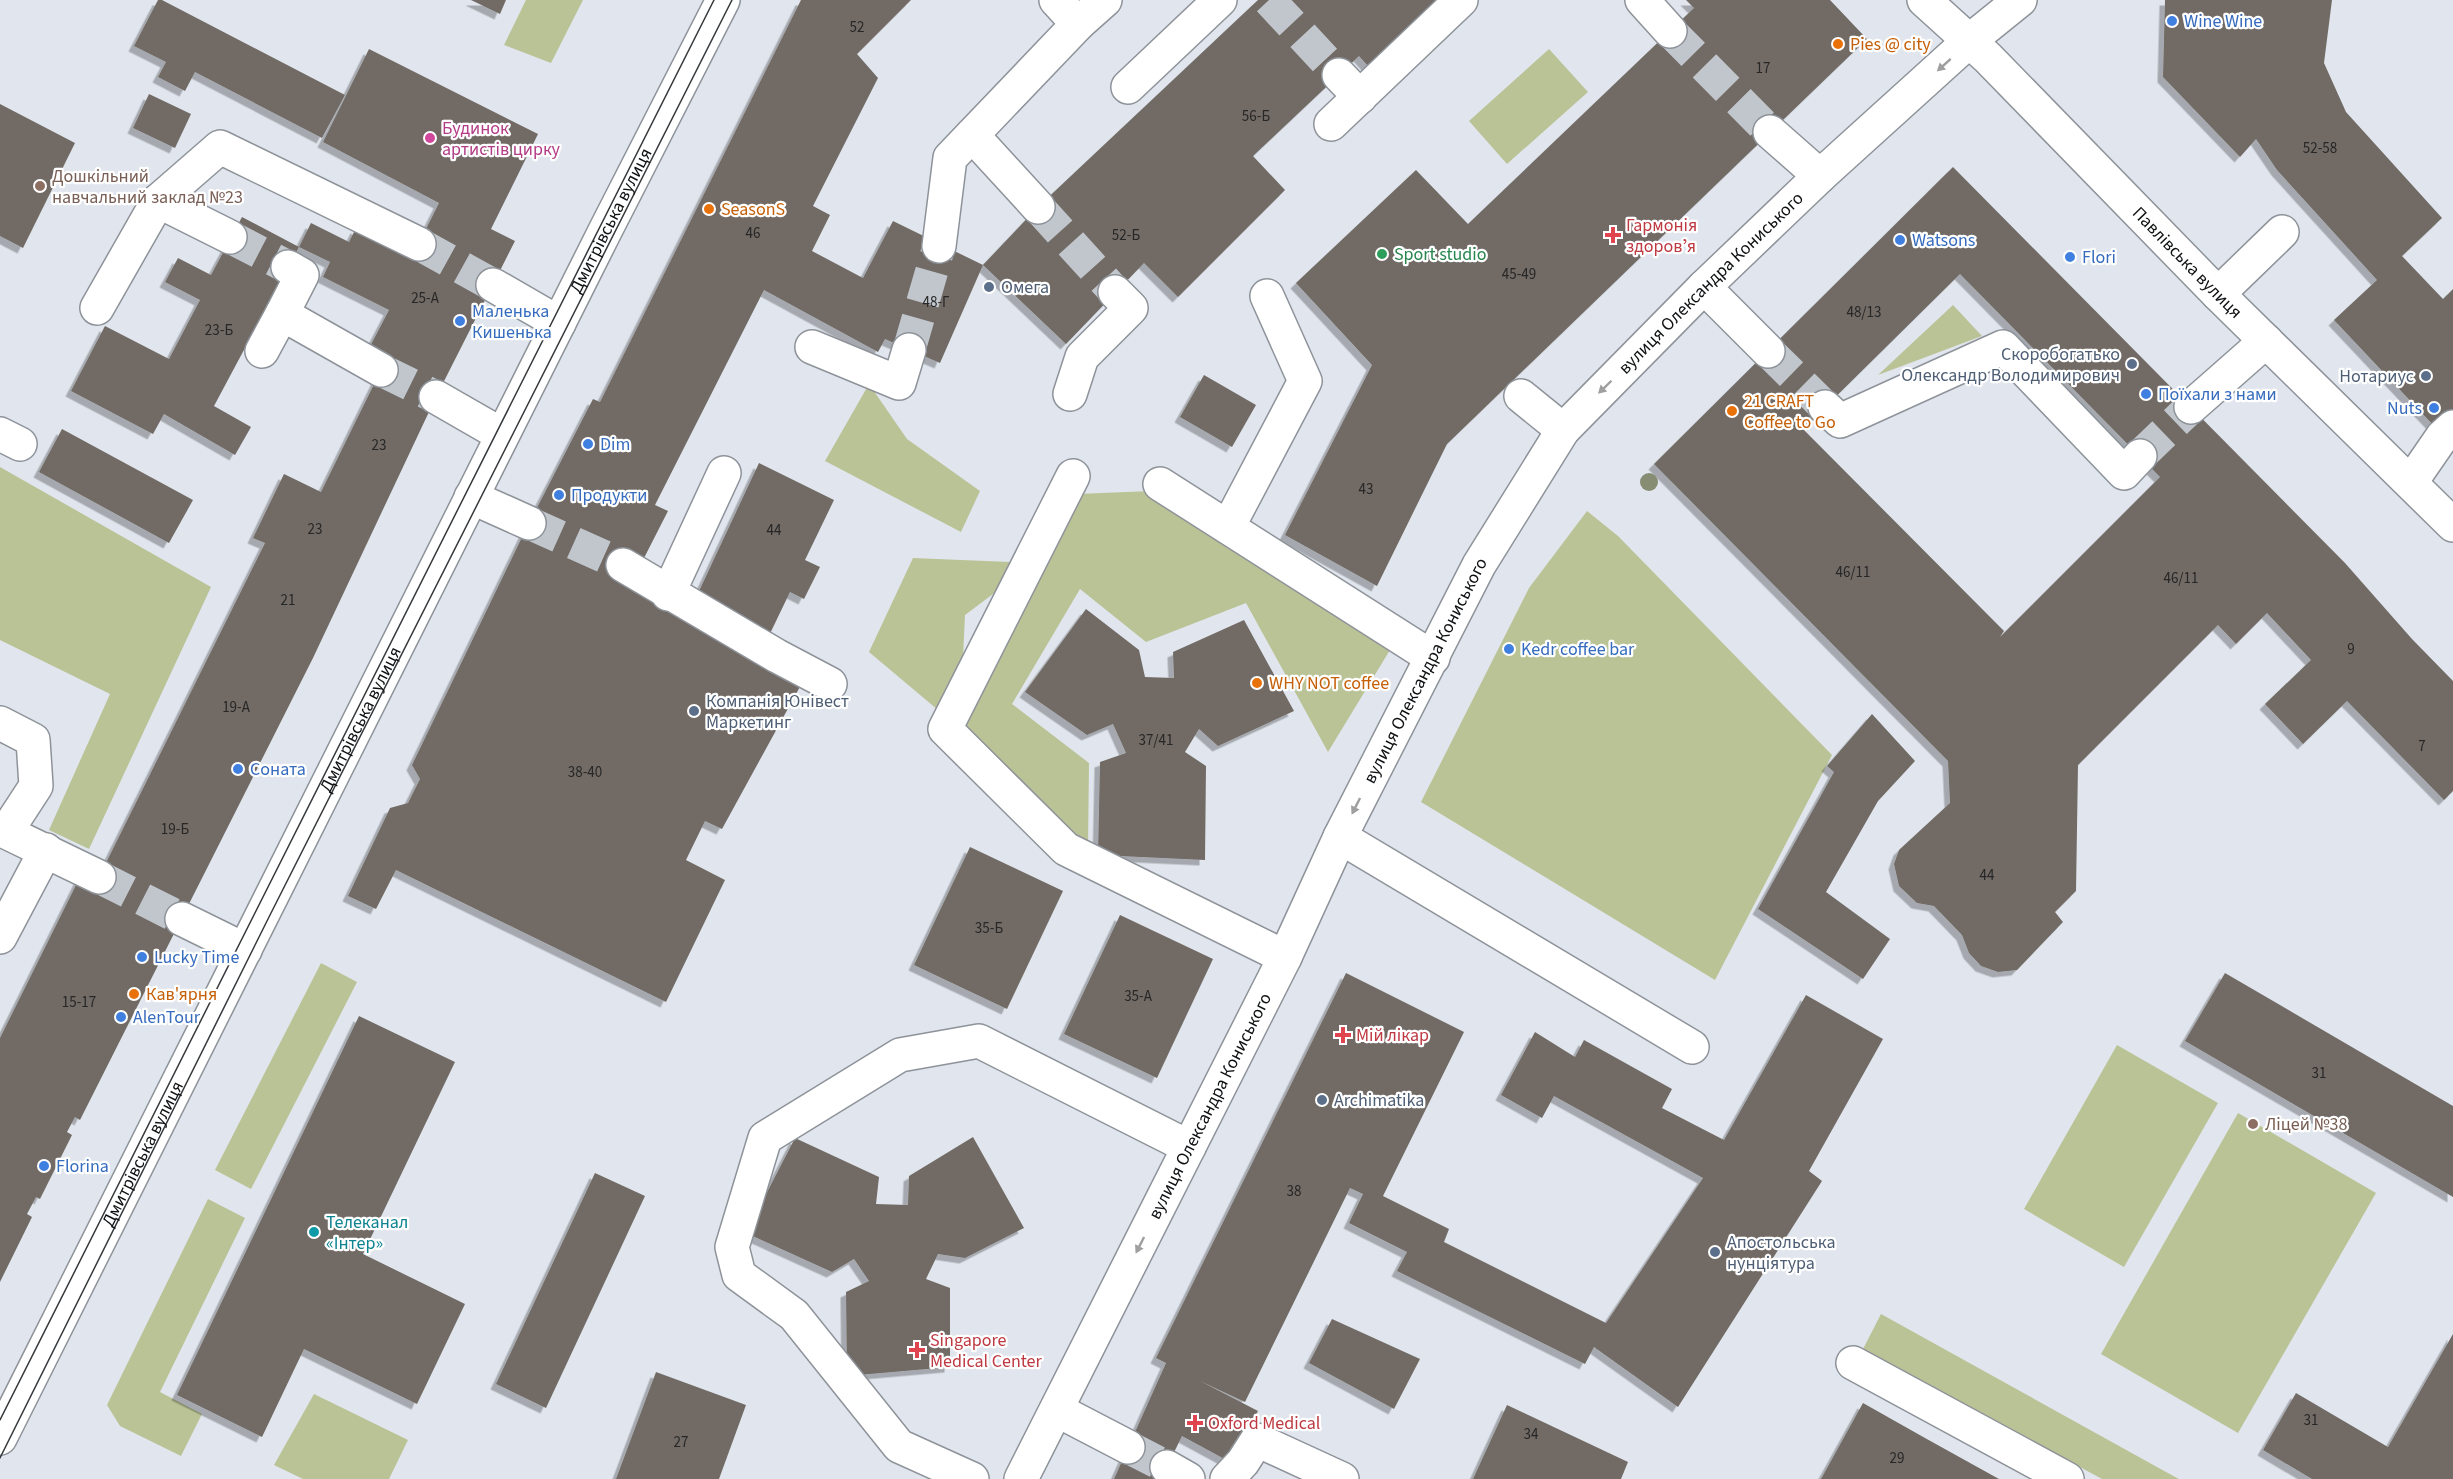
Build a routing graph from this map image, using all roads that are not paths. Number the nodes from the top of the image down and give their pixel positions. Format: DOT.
graph roads {
  1 [pos="723,0"];
  2 [pos="1056,0"];
  3 [pos="1105,0"];
  4 [pos="1220,0"];
  5 [pos="1461,0"];
  6 [pos="1642,0"];
  7 [pos="1924,0"];
  8 [pos="2020,0"];
  9 [pos="1078,24"];
  10 [pos="1670,31"];
  11 [pos="1968,42"];
  12 [pos="1128,87"];
  13 [pos="1331,124"];
  14 [pos="1770,132"];
  15 [pos="972,135"];
  16 [pos="1820,176"];
  17 [pos="158,201"];
  18 [pos="1038,207"];
  19 [pos="2282,232"];
  20 [pos="231,237"];
  21 [pos="419,244"];
  22 [pos="939,246"];
  23 [pos="288,267"];
  24 [pos="493,285"];
  25 [pos="1704,287"];
  26 [pos="1115,292"];
  27 [pos="2218,294"];
  28 [pos="1267,296"];
  29 [pos="97,308"];
  30 [pos="282,314"];
  31 [pos="559,323"];
  32 [pos="2266,341"];
  33 [pos="812,347"];
  34 [pos="909,350"];
  35 [pos="262,351"];
  36 [pos="1768,351"];
  37 [pos="381,370"];
  38 [pos="1070,394"];
  39 [pos="1521,396"];
  40 [pos="436,397"];
  41 [pos="1825,407"];
  42 [pos="2191,407"];
  43 [pos="2453,427"];
  44 [pos="1563,430"];
  45 [pos="502,435"];
  46 [pos="2140,456"];
  47 [pos="724,473"];
  48 [pos="1073,476"];
  49 [pos="2411,482"];
  50 [pos="1160,484"];
  51 [pos="471,497"];
  52 [pos="529,523"];
  53 [pos="2453,525"];
  54 [pos="1228,527"];
  55 [pos="623,566"];
  56 [pos="668,594"];
  57 [pos="1433,658"];
  58 [pos="830,684"];
  59 [pos="0,723"];
  60 [pos="1340,837"];
  61 [pos="46,850"];
  62 [pos="99,877"];
  63 [pos="182,919"];
  64 [pos="0,937"];
  65 [pos="245,950"];
  66 [pos="1285,957"];
  67 [pos="1692,1047"];
  68 [pos="1189,1148"];
  69 [pos="1853,1363"];
  70 [pos="1056,1410"];
  71 [pos="0,1438"];
  72 [pos="1128,1447"];
  73 [pos="972,1479"];
  74 [pos="1021,1479"];
  75 [pos="1227,1479"];
  76 [pos="1342,1479"];
  77 [pos="2067,1479"];
  1 -- 31 [label="street, Дмитрівська вулиця"];
  2 -- 9 [label="street"];
  3 -- 9 [label="street"];
  4 -- 12 [label="street"];
  5 -- 13 [label="street"];
  6 -- 10 [label="street"];
  7 -- 11 [label="street, Павлівська вулиця"];
  8 -- 11 [label="street, вулиця Олександра Кониського"];
  9 -- 15 [label="street"];
  11 -- 16 [label="street, вулиця Олександра Кониського, one-way"];
  11 -- 27 [label="street, Павлівська вулиця"];
  14 -- 16 [label="street"];
  15 -- 18 [label="street"];
  15 -- 22 [label="street"];
  16 -- 25 [label="street, вулиця Олександра Кониського"];
  17 -- 20 [label="street"];
  17 -- 21 [label="street"];
  17 -- 29 [label="street"];
  19 -- 27 [label="street"];
  23 -- 30 [label="street"];
  24 -- 31 [label="street"];
  25 -- 36 [label="street"];
  25 -- 44 [label="street, вулиця Олександра Кониського, one-way"];
  26 -- 38 [label="street"];
  27 -- 32 [label="street, Павлівська вулиця"];
  28 -- 54 [label="street"];
  30 -- 35 [label="street"];
  30 -- 37 [label="street"];
  31 -- 45 [label="street, Дмитрівська вулиця"];
  32 -- 42 [label="street"];
  32 -- 49 [label="street, Павлівська вулиця"];
  33 -- 34 [label="street"];
  39 -- 44 [label="street"];
  40 -- 45 [label="street"];
  41 -- 46 [label="street"];
  43 -- 49 [label="street"];
  44 -- 57 [label="street, вулиця Олександра Кониського"];
  45 -- 51 [label="street, Дмитрівська вулиця"];
  47 -- 56 [label="street"];
  48 -- 66 [label="street"];
  49 -- 53 [label="street, Павлівська вулиця"];
  50 -- 54 [label="street"];
  51 -- 52 [label="street"];
  51 -- 65 [label="street, Дмитрівська вулиця"];
  54 -- 57 [label="street"];
  55 -- 56 [label="street"];
  56 -- 58 [label="street"];
  57 -- 60 [label="street, вулиця Олександра Кониського, one-way"];
  59 -- 61 [label="street"];
  60 -- 66 [label="street, вулиця Олександра Кониського"];
  60 -- 67 [label="street"];
  61 -- 62 [label="street"];
  61 -- 64 [label="street"];
  63 -- 65 [label="street"];
  65 -- 71 [label="street, Дмитрівська вулиця"];
  66 -- 68 [label="street, вулиця Олександра Кониського"];
  68 -- 70 [label="street, вулиця Олександра Кониського, one-way"];
  68 -- 73 [label="street"];
  69 -- 77 [label="street"];
  70 -- 72 [label="street"];
  70 -- 74 [label="street, вулиця Олександра Кониського"];
  75 -- 76 [label="street"];
}
